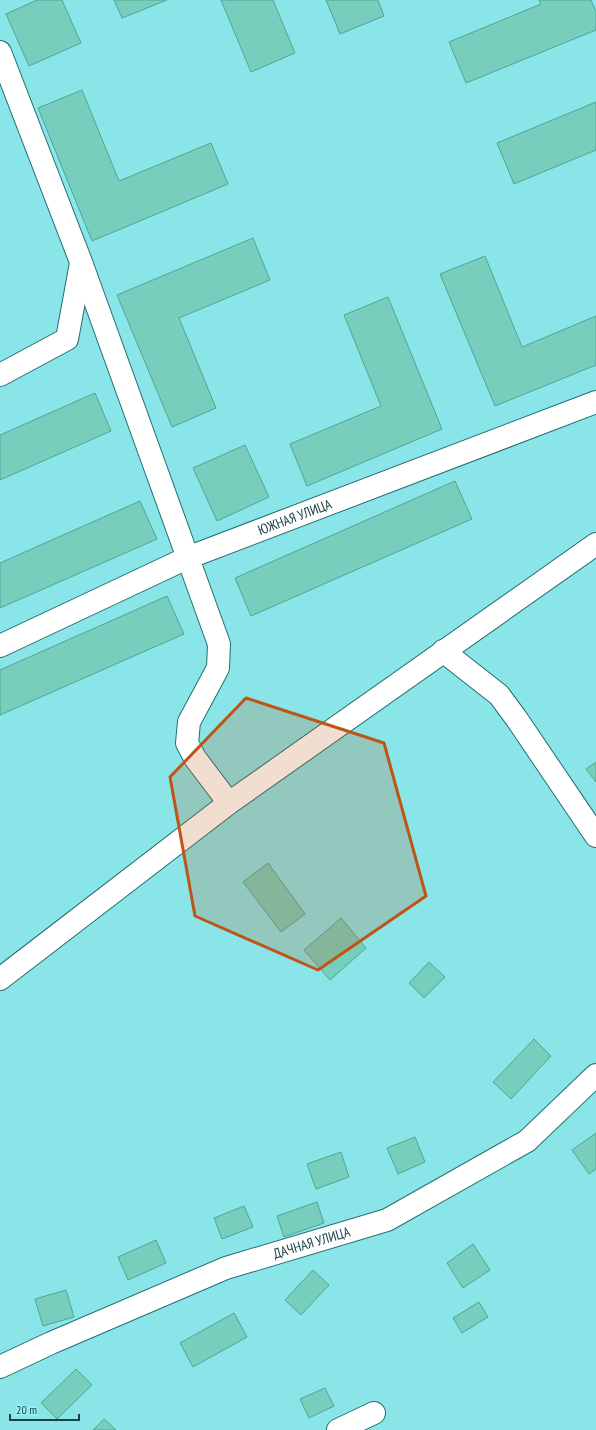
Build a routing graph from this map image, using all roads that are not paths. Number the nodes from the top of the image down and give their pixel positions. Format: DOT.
graph roads {
  1 [pos="0,52"];
  2 [pos="81,262"];
  3 [pos="0,375"];
  4 [pos="596,402"];
  5 [pos="596,544"];
  6 [pos="187,558"];
  7 [pos="0,646"];
  8 [pos="443,651"];
  9 [pos="229,803"];
  10 [pos="596,836"];
  11 [pos="0,979"];
  12 [pos="596,1075"];
  13 [pos="0,1366"];
  14 [pos="374,1413"];
  15 [pos="338,1430"];
  1 -- 2 [label="main road"];
  2 -- 3 [label="main road"];
  2 -- 6 [label="main road"];
  4 -- 6 [label="main road, ЮЖНАЯ УЛИЦА"];
  5 -- 8 [label="main road"];
  6 -- 7 [label="main road, ЮЖНАЯ УЛИЦА"];
  6 -- 9 [label="main road"];
  8 -- 9 [label="main road"];
  8 -- 10 [label="main road"];
  9 -- 11 [label="main road"];
  12 -- 13 [label="main road, ДАЧНАЯ УЛИЦА"];
  14 -- 15 [label="main road"];
}
